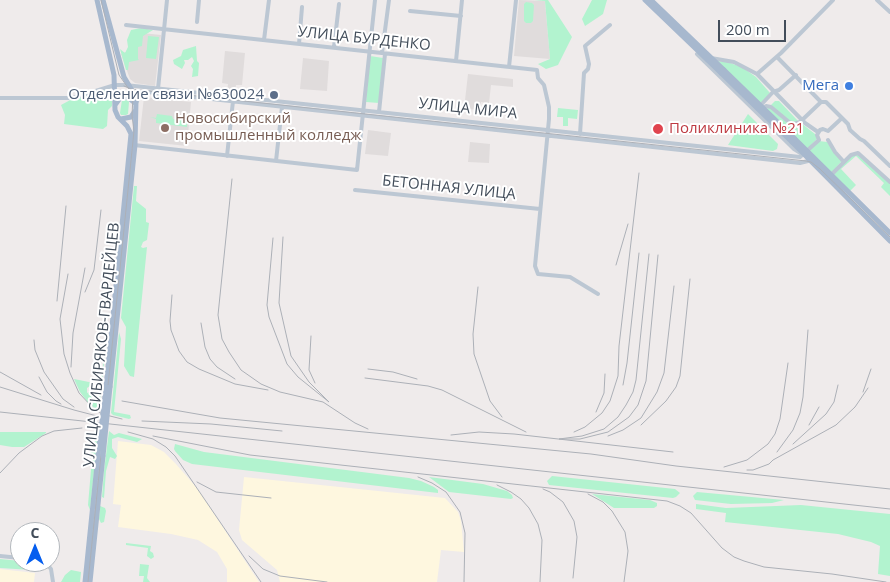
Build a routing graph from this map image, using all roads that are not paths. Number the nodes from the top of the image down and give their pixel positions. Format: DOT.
graph roads {
  1 [pos="96,0"];
  2 [pos="103,0"];
  3 [pos="167,0"];
  4 [pos="199,0"];
  5 [pos="269,0"];
  6 [pos="375,0"];
  7 [pos="389,0"];
  8 [pos="462,0"];
  9 [pos="516,0"];
  10 [pos="644,0"];
  11 [pos="651,0"];
  12 [pos="833,0"];
  13 [pos="877,0"];
  14 [pos="339,4"];
  15 [pos="302,7"];
  16 [pos="410,11"];
  17 [pos="890,12"];
  18 [pos="461,16"];
  19 [pos="198,22"];
  20 [pos="126,25"];
  21 [pos="610,25"];
  22 [pos="164,29"];
  23 [pos="264,40"];
  24 [pos="686,40"];
  25 [pos="299,44"];
  26 [pos="334,48"];
  27 [pos="369,51"];
  28 [pos="384,54"];
  29 [pos="776,57"];
  30 [pos="711,58"];
  31 [pos="456,61"];
  32 [pos="509,66"];
  33 [pos="722,72"];
  34 [pos="757,74"];
  35 [pos="796,75"];
  36 [pos="115,85"];
  37 [pos="128,85"];
  38 [pos="107,87"];
  39 [pos="158,91"];
  40 [pos="774,92"];
  41 [pos="114,94"];
  42 [pos="0,98"];
  43 [pos="233,102"];
  44 [pos="821,102"];
  45 [pos="115,106"];
  46 [pos="282,107"];
  47 [pos="135,108"];
  48 [pos="379,112"];
  49 [pos="756,112"];
  50 [pos="362,113"];
  51 [pos="842,118"];
  52 [pos="120,119"];
  53 [pos="802,120"];
  54 [pos="548,130"];
  55 [pos="828,131"];
  56 [pos="818,132"];
  57 [pos="580,134"];
  58 [pos="548,136"];
  59 [pos="580,139"];
  60 [pos="819,140"];
  61 [pos="828,140"];
  62 [pos="133,145"];
  63 [pos="719,149"];
  64 [pos="794,149"];
  65 [pos="719,154"];
  66 [pos="805,154"];
  67 [pos="228,156"];
  68 [pos="792,157"];
  69 [pos="811,159"];
  70 [pos="276,161"];
  71 [pos="844,162"];
  72 [pos="890,166"];
  73 [pos="831,175"];
  74 [pos="890,182"];
  75 [pos="355,190"];
  76 [pos="540,209"];
  77 [pos="890,233"];
  78 [pos="890,241"];
  79 [pos="598,294"];
  80 [pos="101,455"];
  81 [pos="85,582"];
  82 [pos="90,582"];
  1 -- 36 [label="main road"];
  2 -- 37 [label="main road, УЛИЦА СИБИРЯКОВ-ГВАРДЕЙЦЕВ"];
  3 -- 22 [label="street"];
  4 -- 19 [label="street"];
  5 -- 23 [label="street"];
  6 -- 27 [label="street"];
  7 -- 28 [label="street"];
  8 -- 18 [label="street"];
  9 -- 32 [label="street"];
  10 -- 24 [label="main road"];
  11 -- 30 [label="main road"];
  12 -- 29 [label="street"];
  13 -- 17 [label="street"];
  14 -- 26 [label="street"];
  15 -- 25 [label="street"];
  16 -- 18 [label="street"];
  18 -- 31 [label="street"];
  20 -- 22 [label="street, УЛИЦА БУРДЕНКО"];
  21 -- 57 [label="street"];
  22 -- 23 [label="street, УЛИЦА БУРДЕНКО"];
  22 -- 39 [label="street"];
  23 -- 25 [label="street, УЛИЦА БУРДЕНКО"];
  24 -- 33 [label="main road"];
  24 -- 49 [label="street"];
  25 -- 26 [label="street, УЛИЦА БУРДЕНКО"];
  26 -- 27 [label="street, УЛИЦА БУРДЕНКО"];
  27 -- 28 [label="street, УЛИЦА БУРДЕНКО"];
  27 -- 50 [label="street"];
  28 -- 31 [label="street, УЛИЦА БУРДЕНКО"];
  28 -- 48 [label="street"];
  29 -- 34 [label="street"];
  29 -- 35 [label="street"];
  30 -- 33 [label="main road"];
  30 -- 34 [label="street"];
  31 -- 32 [label="street, УЛИЦА БУРДЕНКО"];
  32 -- 54 [label="street, УЛИЦА БУРДЕНКО"];
  33 -- 66 [label="main road, bridge"];
  34 -- 40 [label="street"];
  35 -- 40 [label="street"];
  35 -- 44 [label="street"];
  36 -- 37 [label="street, УЛИЦА МИРА"];
  36 -- 38 [label="street, УЛИЦА МИРА"];
  36 -- 41 [label="main road"];
  37 -- 39 [label="street, УЛИЦА МИРА"];
  37 -- 47 [label="main road, УЛИЦА СИБИРЯКОВ-ГВАРДЕЙЦЕВ"];
  38 -- 41 [label="main road"];
  38 -- 42 [label="street, УЛИЦА МИРА"];
  39 -- 43 [label="street, УЛИЦА МИРА"];
  39 -- 47 [label="street"];
  39 -- 50 [label="street, УЛИЦА МИРА"];
  40 -- 49 [label="street"];
  40 -- 53 [label="street"];
  41 -- 45 [label="main road"];
  43 -- 46 [label="street, УЛИЦА МИРА"];
  43 -- 67 [label="street"];
  44 -- 51 [label="street"];
  44 -- 53 [label="street"];
  45 -- 47 [label="main road"];
  45 -- 52 [label="main road"];
  46 -- 50 [label="street, УЛИЦА МИРА"];
  46 -- 70 [label="street"];
  47 -- 52 [label="main road"];
  47 -- 62 [label="main road, УЛИЦА СИБИРЯКОВ-ГВАРДЕЙЦЕВ"];
  48 -- 50 [label="street, УЛИЦА МИРА"];
  48 -- 54 [label="street, УЛИЦА МИРА"];
  49 -- 53 [label="street"];
  49 -- 64 [label="street"];
  50 -- 58 [label="street, УЛИЦА МИРА"];
  50 -- 70 [label="street"];
  51 -- 55 [label="street"];
  51 -- 72 [label="street"];
  52 -- 62 [label="main road, УЛИЦА СИБИРЯКОВ-ГВАРДЕЙЦЕВ"];
  53 -- 56 [label="street"];
  54 -- 57 [label="street, УЛИЦА МИРА"];
  54 -- 58 [label="street"];
  55 -- 56 [label="street"];
  55 -- 61 [label="street"];
  56 -- 60 [label="street"];
  57 -- 59 [label="street"];
  57 -- 63 [label="street, УЛИЦА МИРА"];
  58 -- 59 [label="street, УЛИЦА МИРА"];
  58 -- 76 [label="street"];
  59 -- 65 [label="street, УЛИЦА МИРА"];
  60 -- 61 [label="street"];
  60 -- 66 [label="street"];
  61 -- 71 [label="street"];
  62 -- 67 [label="street"];
  62 -- 80 [label="main road, УЛИЦА СИБИРЯКОВ-ГВАРДЕЙЦЕВ, bridge"];
  63 -- 65 [label="street"];
  63 -- 68 [label="street, УЛИЦА МИРА"];
  64 -- 66 [label="street"];
  64 -- 68 [label="street"];
  65 -- 69 [label="street, УЛИЦА МИРА"];
  66 -- 68 [label="street, УЛИЦА МИРА"];
  66 -- 69 [label="main road"];
  67 -- 70 [label="street"];
  69 -- 73 [label="main road"];
  69 -- 78 [label="main road"];
  71 -- 73 [label="street"];
  71 -- 74 [label="street"];
  73 -- 77 [label="main road"];
  75 -- 76 [label="street, БЕТОННАЯ УЛИЦА"];
  76 -- 79 [label="street"];
  80 -- 81 [label="main road, УЛИЦА СИБИРЯКОВ-ГВАРДЕЙЦЕВ"];
  80 -- 82 [label="main road, УЛИЦА СИБИРЯКОВ-ГВАРДЕЙЦЕВ"];
}
